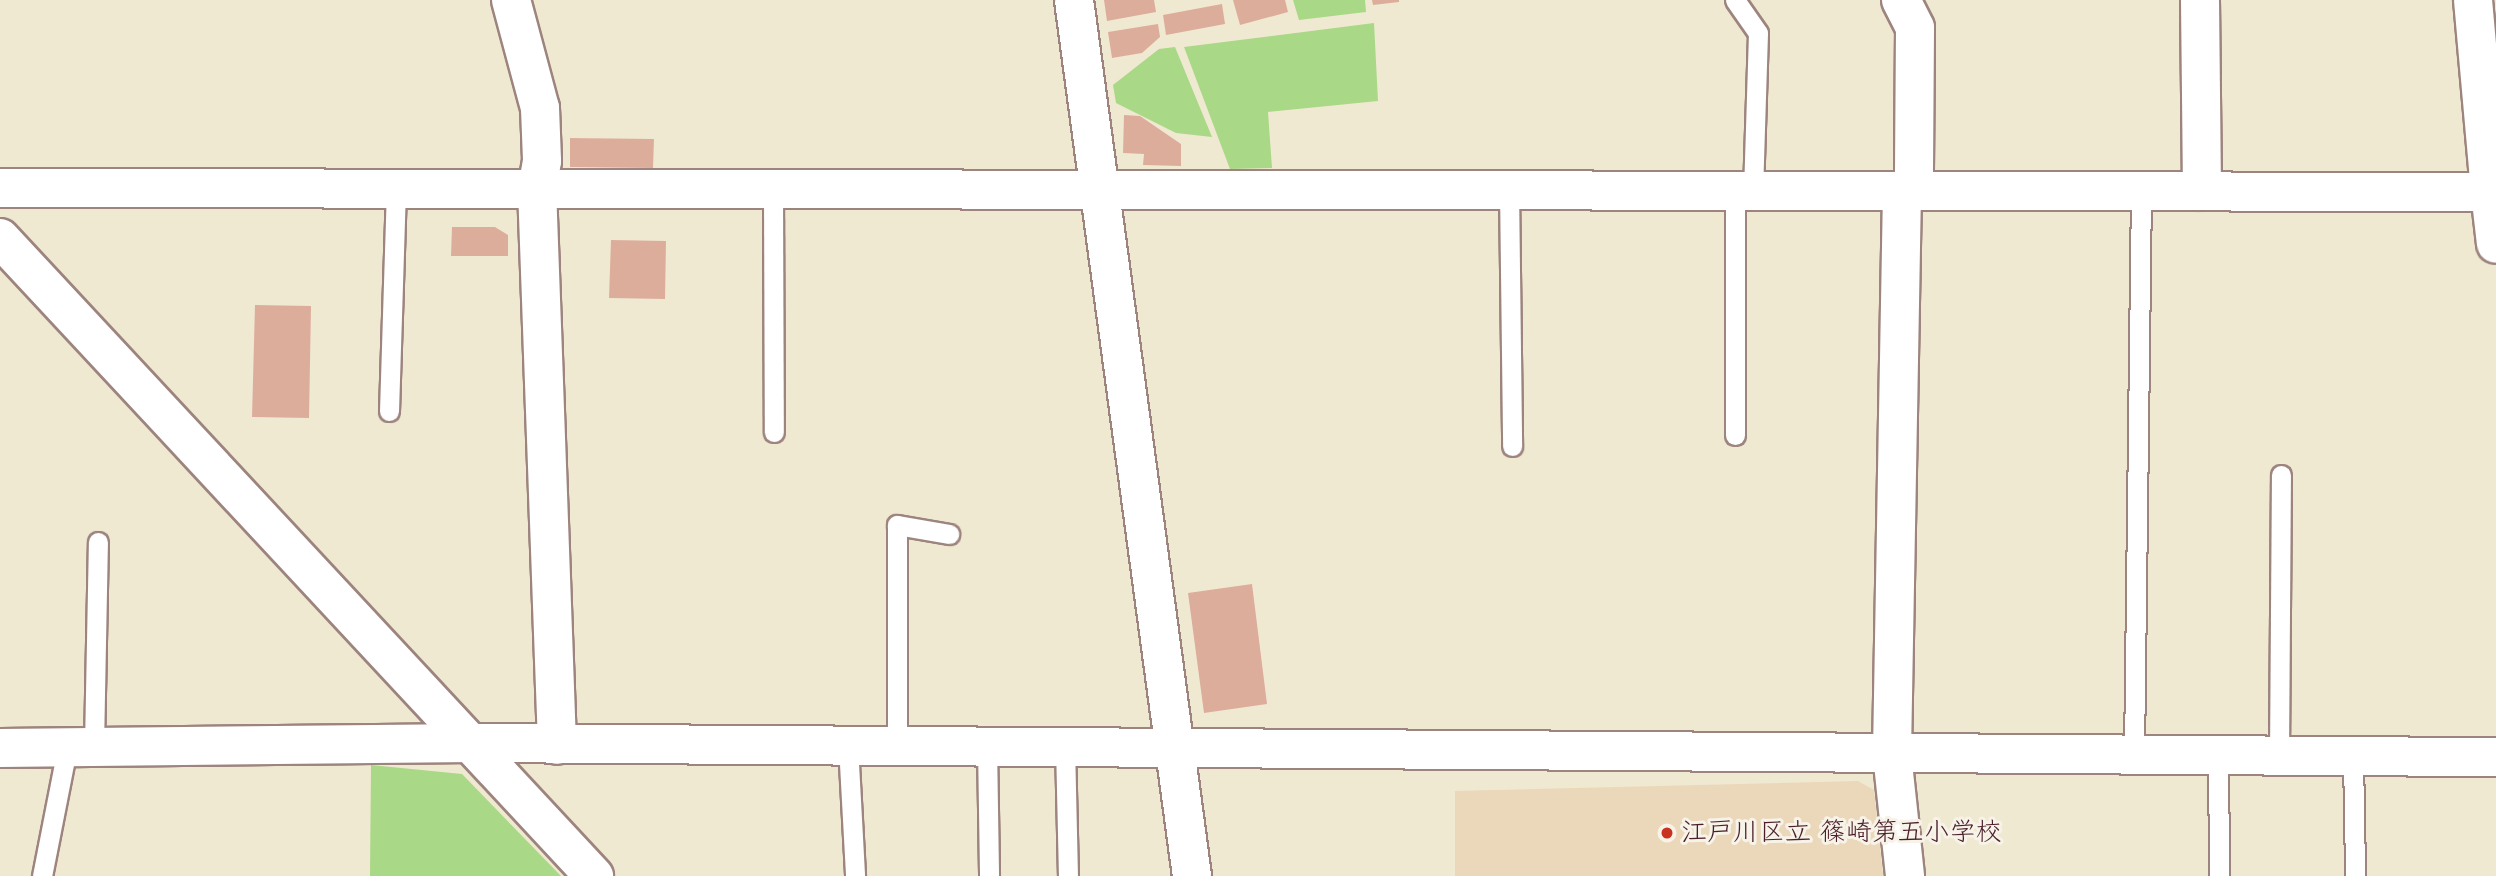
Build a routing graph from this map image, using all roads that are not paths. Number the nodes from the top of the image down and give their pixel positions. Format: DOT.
graph roads {
  1 [pos="511,0"];
  2 [pos="1074,0"];
  3 [pos="1735,0"];
  4 [pos="1902,0"];
  5 [pos="2200,0"];
  6 [pos="2473,0"];
  7 [pos="0,188"];
  8 [pos="537,188"];
  9 [pos="1099,188"];
  10 [pos="1509,188"];
  11 [pos="396,189"];
  12 [pos="773,190"];
  13 [pos="1744,191"];
  14 [pos="1908,191"];
  15 [pos="2141,191"];
  16 [pos="2202,191"];
  17 [pos="2493,192"];
  18 [pos="0,239"];
  19 [pos="2496,244"];
  20 [pos="389,411"];
  21 [pos="774,432"];
  22 [pos="1735,435"];
  23 [pos="1512,446"];
  24 [pos="2281,475"];
  25 [pos="949,534"];
  26 [pos="98,542"];
  27 [pos="473,743"];
  28 [pos="557,745"];
  29 [pos="848,745"];
  30 [pos="897,745"];
  31 [pos="987,745"];
  32 [pos="1065,745"];
  33 [pos="1174,745"];
  34 [pos="81,747"];
  35 [pos="0,748"];
  36 [pos="1892,754"];
  37 [pos="2134,755"];
  38 [pos="2218,755"];
  39 [pos="2279,755"];
  40 [pos="2353,756"];
  41 [pos="2496,757"];
  42 [pos="42,876"];
  43 [pos="594,876"];
  44 [pos="855,876"];
  45 [pos="989,876"];
  46 [pos="1068,876"];
  47 [pos="1192,876"];
  48 [pos="1905,876"];
  49 [pos="2219,876"];
  50 [pos="2355,876"];
  1 -- 8 [label="street"];
  2 -- 9 [label="street"];
  3 -- 13 [label="lane"];
  4 -- 14 [label="street"];
  5 -- 16 [label="street"];
  6 -- 17 [label="street"];
  7 -- 11 [label="street"];
  8 -- 11 [label="street"];
  8 -- 12 [label="street"];
  8 -- 28 [label="street"];
  9 -- 10 [label="street"];
  9 -- 12 [label="street"];
  9 -- 33 [label="street"];
  10 -- 13 [label="street"];
  10 -- 23 [label="lane"];
  11 -- 20 [label="lane"];
  12 -- 21 [label="lane"];
  13 -- 14 [label="street"];
  13 -- 22 [label="lane"];
  14 -- 15 [label="street"];
  14 -- 36 [label="street"];
  15 -- 16 [label="street"];
  15 -- 37 [label="lane"];
  16 -- 17 [label="street"];
  17 -- 19 [label="street"];
  18 -- 27 [label="street"];
  24 -- 39 [label="lane"];
  25 -- 30 [label="lane"];
  26 -- 34 [label="lane"];
  27 -- 28 [label="street"];
  27 -- 34 [label="street"];
  27 -- 43 [label="street"];
  28 -- 29 [label="street"];
  29 -- 30 [label="street"];
  29 -- 44 [label="lane"];
  30 -- 31 [label="street"];
  31 -- 32 [label="street"];
  31 -- 45 [label="lane"];
  32 -- 33 [label="street"];
  32 -- 46 [label="lane"];
  33 -- 36 [label="street"];
  33 -- 47 [label="street"];
  34 -- 35 [label="street"];
  34 -- 42 [label="lane"];
  36 -- 37 [label="street"];
  36 -- 48 [label="street"];
  37 -- 38 [label="street"];
  38 -- 39 [label="street"];
  38 -- 49 [label="lane"];
  39 -- 40 [label="street"];
  40 -- 41 [label="street"];
  40 -- 50 [label="lane"];
}
